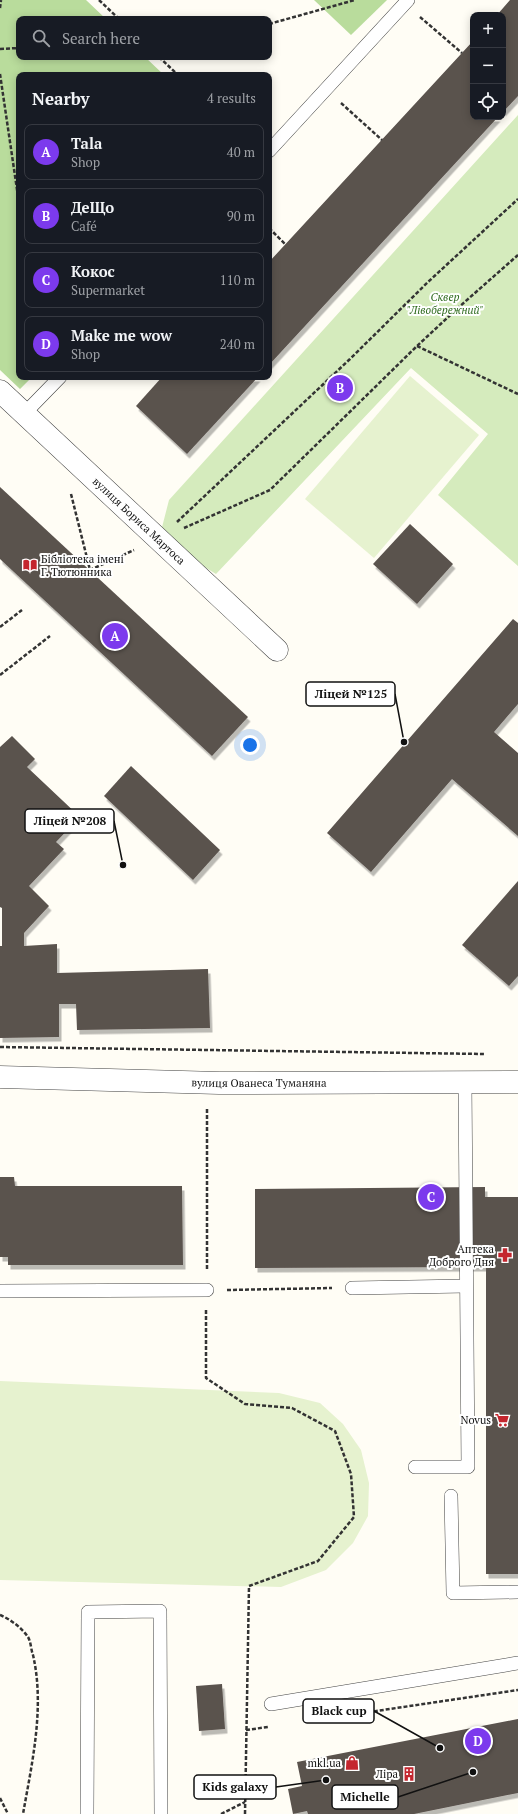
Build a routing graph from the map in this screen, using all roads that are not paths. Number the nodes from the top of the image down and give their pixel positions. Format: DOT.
graph roads {
  1 [pos="406,2"];
  2 [pos="272,148"];
  3 [pos="57,380"];
  4 [pos="0,391"];
  5 [pos="24,414"];
  6 [pos="277,650"];
  7 [pos="0,1077"];
  8 [pos="465,1082"];
  9 [pos="518,1082"];
  10 [pos="466,1286"];
  11 [pos="352,1288"];
  12 [pos="206,1290"];
  13 [pos="0,1291"];
  14 [pos="415,1467"];
  15 [pos="452,1496"];
  16 [pos="518,1592"];
  17 [pos="518,1663"];
  18 [pos="271,1704"];
  19 [pos="87,1814"];
  20 [pos="161,1814"];
  1 -- 2 [label="lane"];
  3 -- 5 [label="lane"];
  4 -- 5 [label="street, вулиця Бориса Мартоса"];
  5 -- 6 [label="street, вулиця Бориса Мартоса"];
  7 -- 8 [label="street, вулиця Ованеса Туманяна"];
  8 -- 9 [label="street, вулиця Ованеса Туманяна"];
  8 -- 10 [label="lane"];
  10 -- 11 [label="lane"];
  10 -- 14 [label="lane"];
  12 -- 13 [label="lane"];
  15 -- 16 [label="lane"];
  17 -- 18 [label="lane"];
  19 -- 20 [label="lane"];
}
